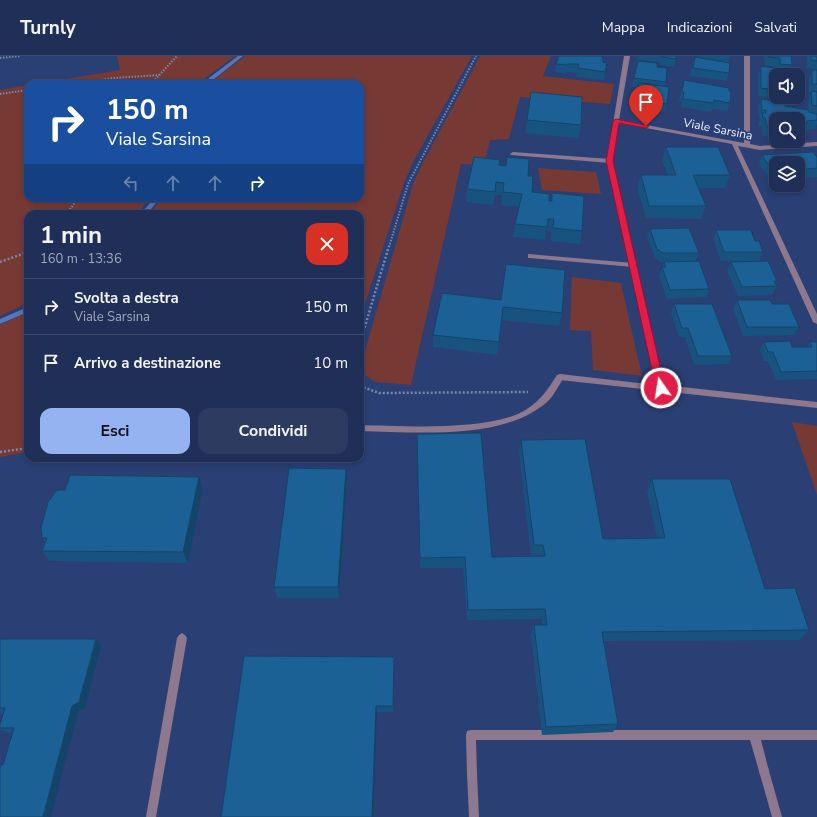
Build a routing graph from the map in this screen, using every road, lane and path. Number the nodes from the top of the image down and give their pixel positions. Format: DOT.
graph roads {
  1 [pos="21,56"];
  2 [pos="177,56"];
  3 [pos="476,56"];
  4 [pos="627,56"];
  5 [pos="747,56"];
  6 [pos="0,58"];
  7 [pos="159,75"];
  8 [pos="100,80"];
  9 [pos="154,80"];
  10 [pos="24,91"];
  11 [pos="0,94"];
  12 [pos="616,121"];
  13 [pos="734,143"];
  14 [pos="817,144"];
  15 [pos="747,146"];
  16 [pos="513,154"];
  17 [pos="610,161"];
  18 [pos="76,202"];
  19 [pos="69,210"];
  20 [pos="24,253"];
  21 [pos="530,256"];
  22 [pos="0,262"];
  23 [pos="633,265"];
  24 [pos="817,322"];
  25 [pos="364,330"];
  26 [pos="364,387"];
  27 [pos="661,388"];
  28 [pos="552,389"];
  29 [pos="817,405"];
  30 [pos="364,428"];
  31 [pos="24,449"];
  32 [pos="0,452"];
  33 [pos="182,638"];
  34 [pos="754,735"];
  35 [pos="817,735"];
  36 [pos="151,817"];
  37 [pos="474,817"];
  38 [pos="777,817"];
  1 -- 6 [label="path"];
  2 -- 7 [label="path"];
  3 -- 25 [label="path"];
  4 -- 12 [label="street"];
  5 -- 15 [label="street"];
  7 -- 8 [label="path"];
  7 -- 9 [label="path"];
  10 -- 11 [label="path"];
  12 -- 13 [label="street, Viale Sarsina"];
  12 -- 17 [label="street"];
  13 -- 15 [label="street, Viale Sarsina"];
  13 -- 24 [label="street"];
  14 -- 15 [label="street, Viale Sarsina"];
  16 -- 17 [label="street"];
  17 -- 23 [label="street"];
  18 -- 19 [label="path"];
  20 -- 22 [label="path"];
  21 -- 23 [label="street"];
  23 -- 27 [label="street"];
  26 -- 28 [label="path"];
  27 -- 28 [label="street"];
  27 -- 29 [label="street"];
  28 -- 30 [label="street"];
  31 -- 32 [label="path"];
  33 -- 36 [label="street"];
  34 -- 35 [label="street"];
  34 -- 37 [label="street"];
  34 -- 38 [label="street"];
}
